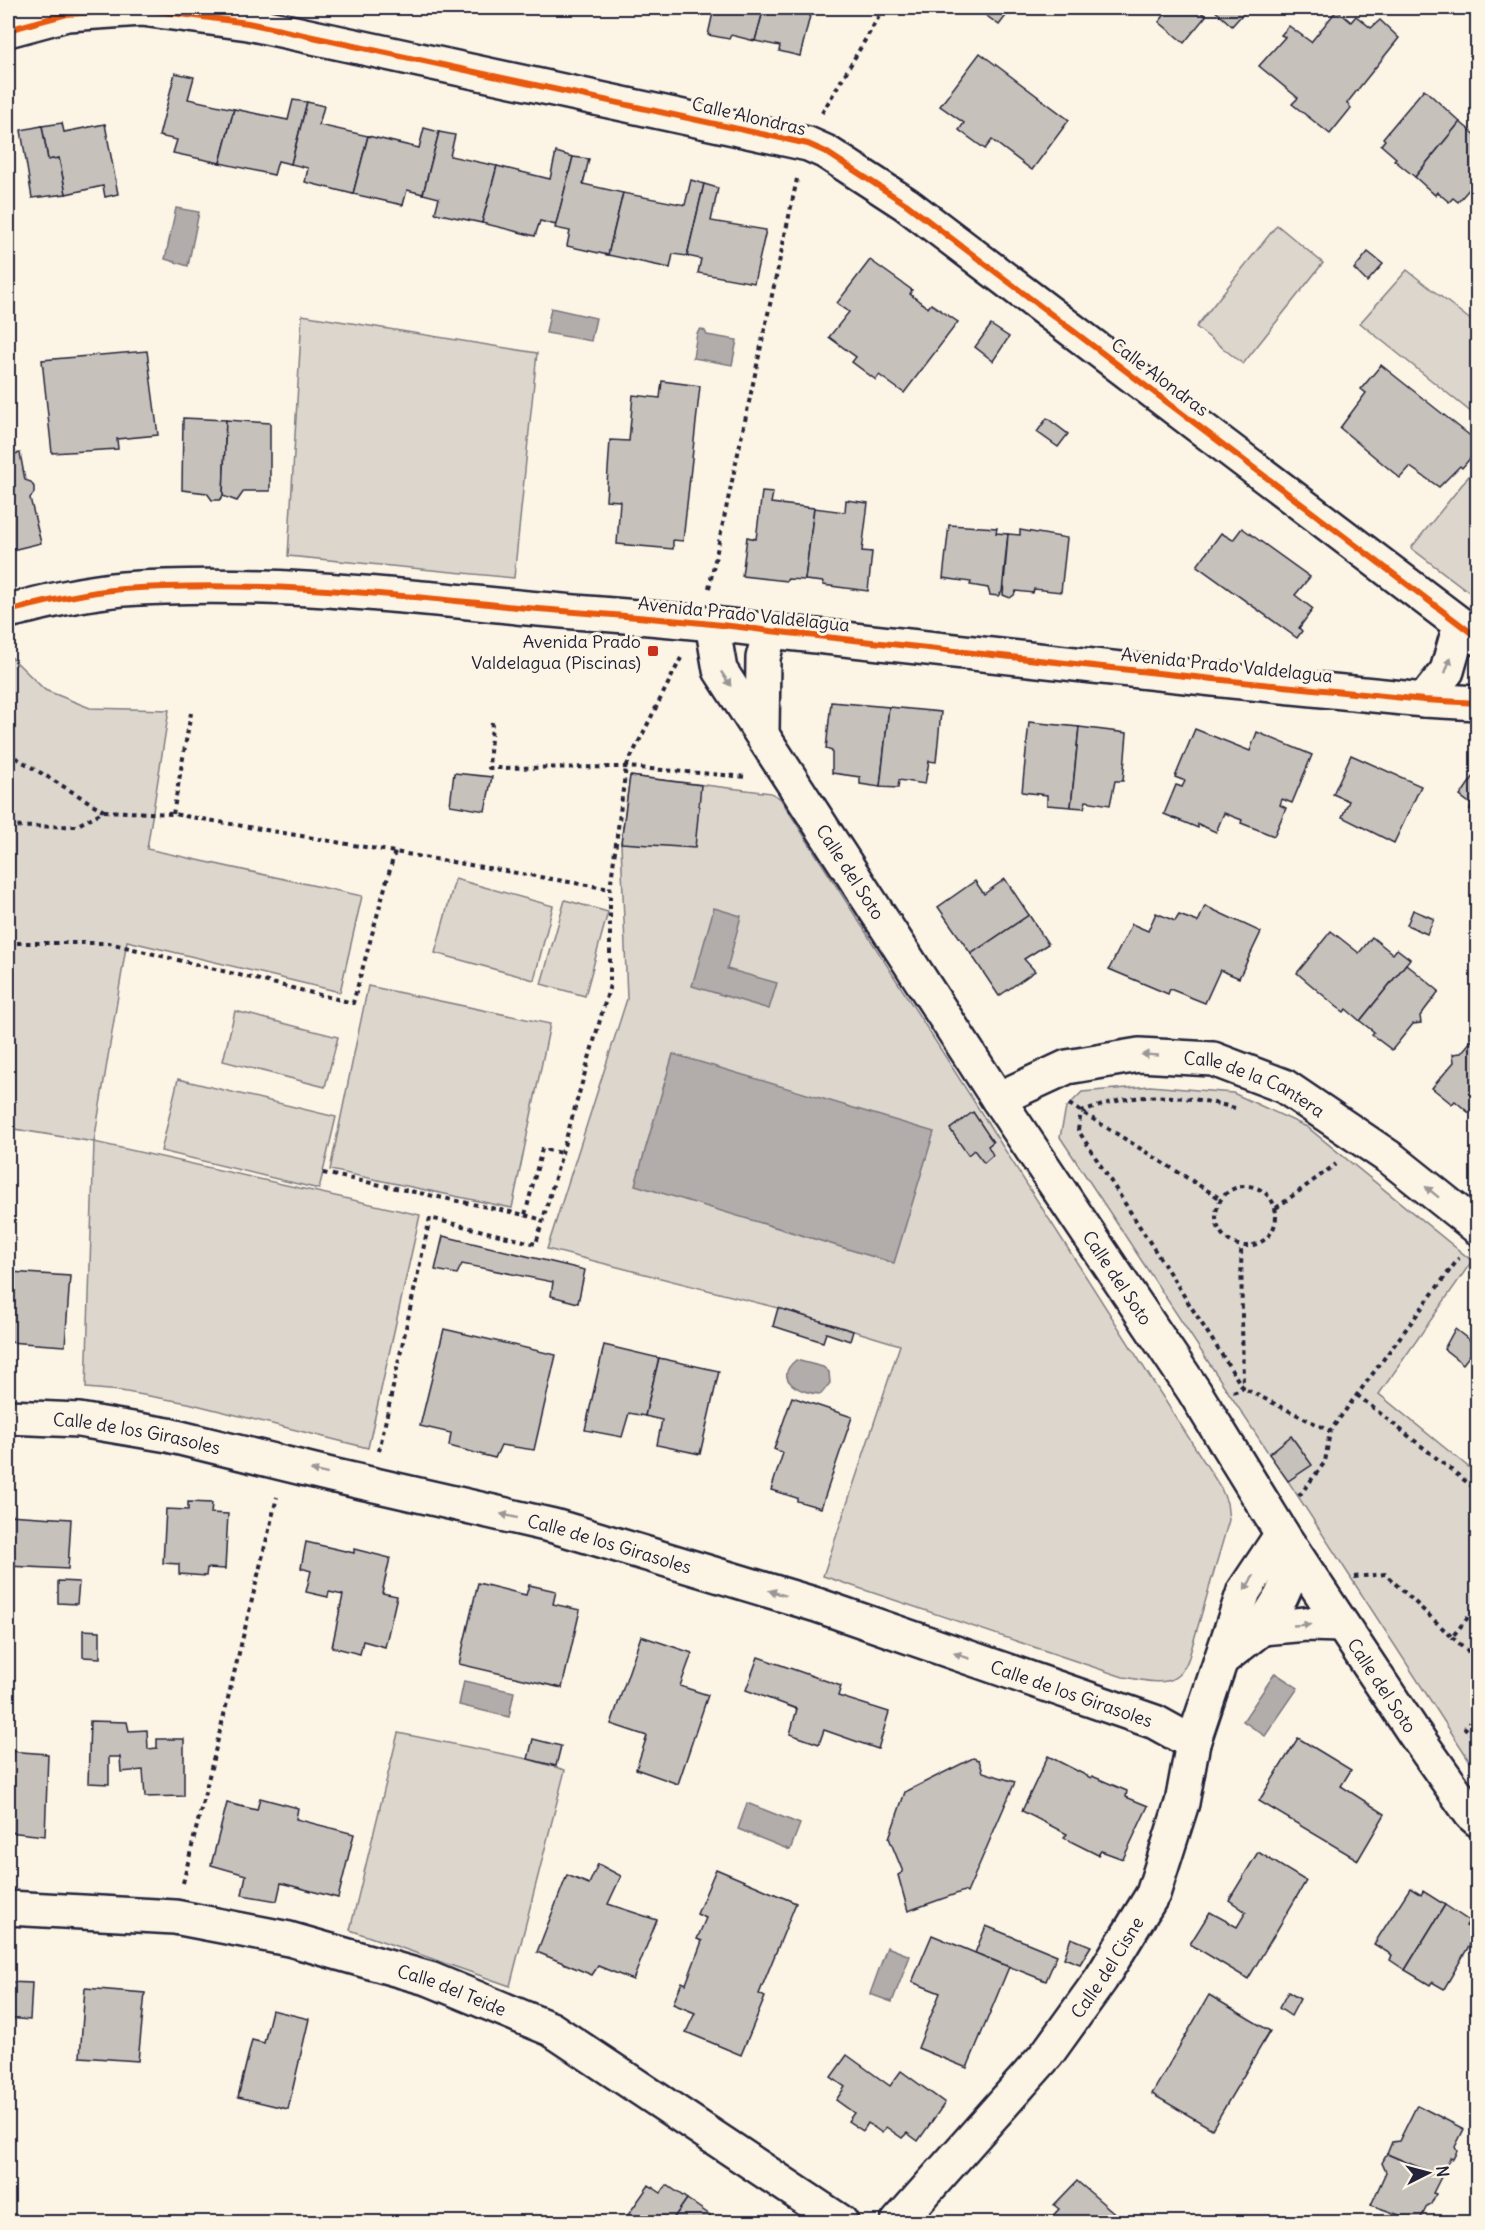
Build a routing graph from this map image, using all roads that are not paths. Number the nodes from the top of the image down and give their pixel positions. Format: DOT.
graph roads {
  1 [pos="8,30"];
  2 [pos="710,610"];
  3 [pos="8,611"];
  4 [pos="1469,631"];
  5 [pos="770,632"];
  6 [pos="1424,700"];
  7 [pos="1478,703"];
  8 [pos="762,732"];
  9 [pos="998,1099"];
  10 [pos="1471,1239"];
  11 [pos="8,1417"];
  12 [pos="1290,1547"];
  13 [pos="1342,1625"];
  14 [pos="1262,1628"];
  15 [pos="1221,1660"];
  16 [pos="1193,1743"];
  17 [pos="1478,1820"];
  18 [pos="8,1908"];
  19 [pos="842,2223"];
  20 [pos="898,2223"];
  1 -- 4 [label="street, Calle Alondras"];
  2 -- 3 [label="street, Avenida Prado Valdelagua"];
  2 -- 5 [label="street, Avenida Prado Valdelagua"];
  2 -- 8 [label="street, Calle del Soto, one-way"];
  6 -- 4 [label="street, Calle Alondras, one-way"];
  5 -- 6 [label="street, Avenida Prado Valdelagua"];
  5 -- 8 [label="street"];
  6 -- 7 [label="street, Avenida Prado Valdelagua"];
  8 -- 9 [label="street, Calle del Soto"];
  10 -- 9 [label="street, Calle de la Cantera, one-way"];
  9 -- 12 [label="street, Calle del Soto"];
  16 -- 11 [label="street, Calle de los Girasoles, one-way"];
  12 -- 13 [label="street, Calle del Soto"];
  12 -- 14 [label="street"];
  12 -- 15 [label="street, Calle del Cisne, one-way"];
  14 -- 13 [label="street, one-way"];
  13 -- 17 [label="street, Calle del Soto"];
  14 -- 15 [label="street"];
  15 -- 16 [label="street, Calle del Cisne"];
  16 -- 20 [label="street, Calle del Cisne"];
  18 -- 19 [label="street, Calle del Teide"];
}
